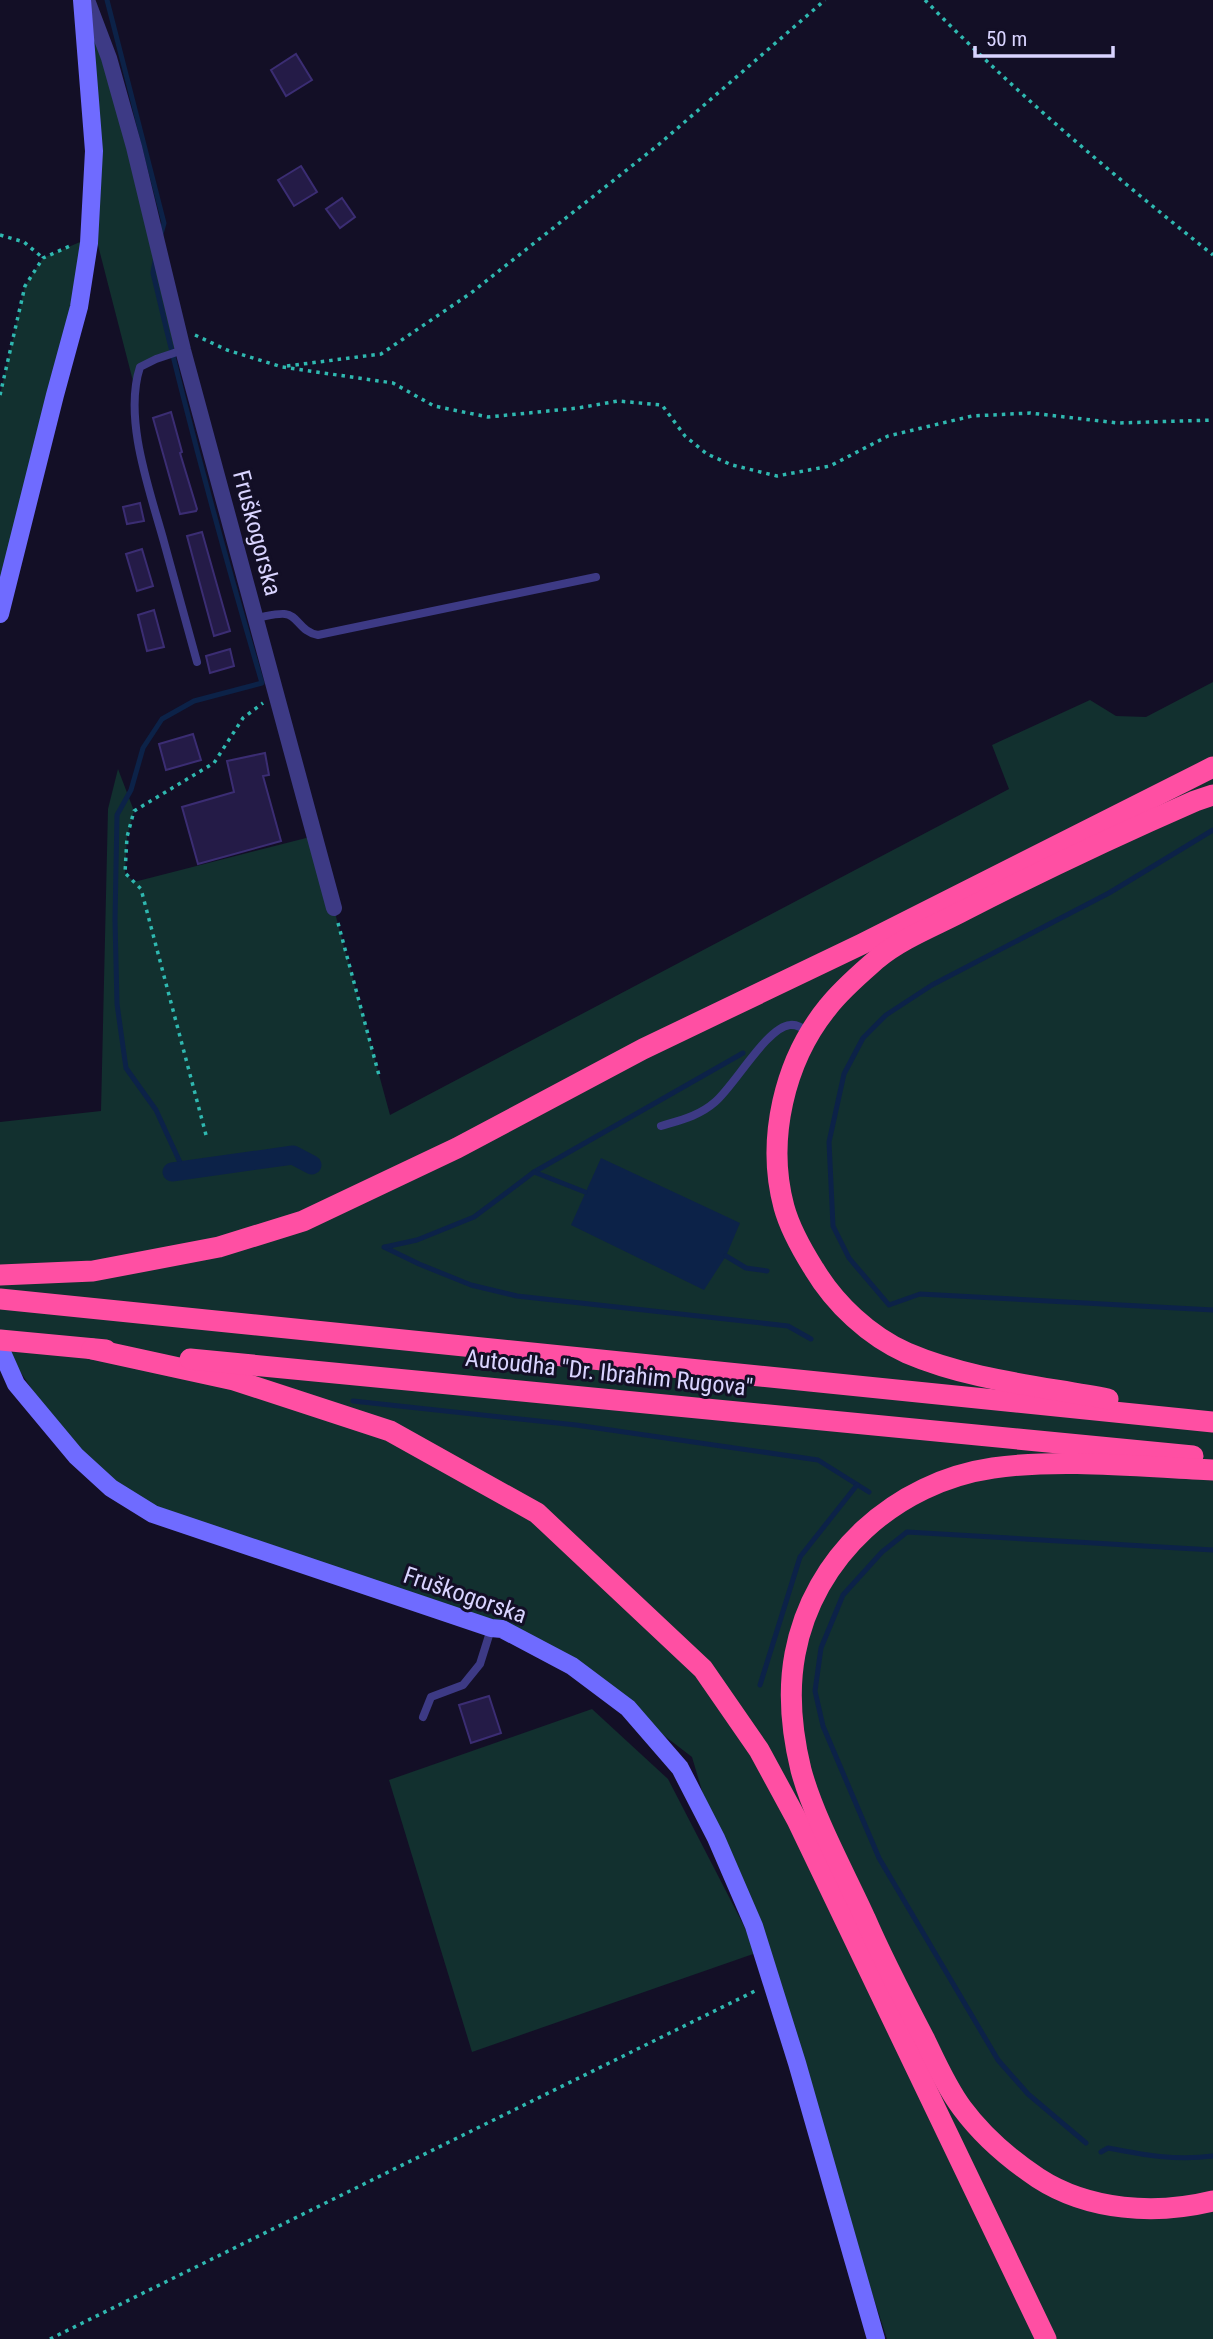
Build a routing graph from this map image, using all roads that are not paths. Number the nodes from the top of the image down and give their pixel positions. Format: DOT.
graph roads {
  1 [pos="82,0"];
  2 [pos="87,0"];
  3 [pos="183,350"];
  4 [pos="596,577"];
  5 [pos="0,614"];
  6 [pos="255,618"];
  7 [pos="197,662"];
  8 [pos="1213,766"];
  9 [pos="1213,795"];
  10 [pos="334,908"];
  11 [pos="810,1033"];
  12 [pos="661,1126"];
  13 [pos="0,1275"];
  14 [pos="0,1299"];
  15 [pos="0,1340"];
  16 [pos="0,1348"];
  17 [pos="92,1349"];
  18 [pos="1213,1420"];
  19 [pos="1213,1458"];
  20 [pos="1213,1470"];
  21 [pos="491,1628"];
  22 [pos="423,1717"];
  23 [pos="1213,2202"];
  24 [pos="876,2339"];
  25 [pos="1046,2339"];
  1 -- 5 [label="street"];
  2 -- 3 [label="street, Fruškogorska"];
  3 -- 6 [label="street, Fruškogorska"];
  3 -- 7 [label="lane"];
  4 -- 6 [label="lane"];
  6 -- 10 [label="street, Fruškogorska"];
  8 -- 13 [label="highway"];
  9 -- 11 [label="highway"];
  11 -- 12 [label="lane"];
  11 -- 18 [label="highway"];
  14 -- 18 [label="highway"];
  15 -- 17 [label="highway, Autoudha \"Dr. Ibrahim Rugova\""];
  16 -- 21 [label="street, Fruškogorska"];
  17 -- 19 [label="highway, Autoudha \"Dr. Ibrahim Rugova\""];
  17 -- 25 [label="highway"];
  20 -- 23 [label="highway"];
  21 -- 22 [label="lane"];
  21 -- 24 [label="street, Fruškogorska"];
}
